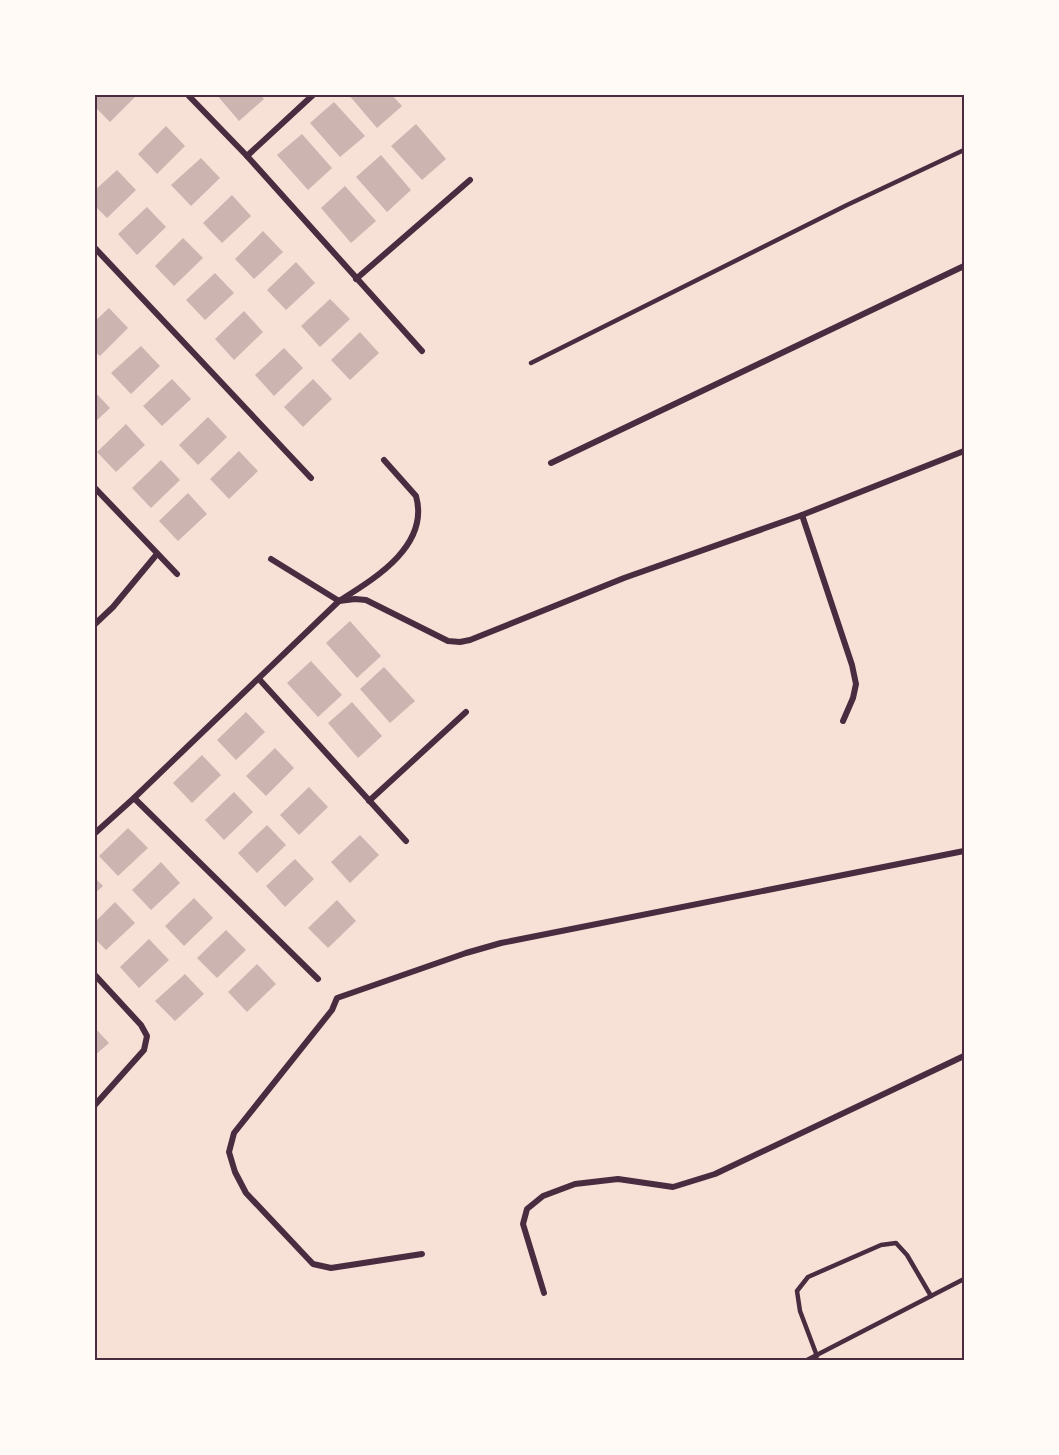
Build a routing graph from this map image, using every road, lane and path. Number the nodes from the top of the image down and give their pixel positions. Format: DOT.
graph roads {
  1 [pos="187,94"];
  2 [pos="314,94"];
  3 [pos="964,150"];
  4 [pos="247,156"];
  5 [pos="470,180"];
  6 [pos="94,247"];
  7 [pos="964,266"];
  8 [pos="356,279"];
  9 [pos="422,351"];
  10 [pos="531,363"];
  11 [pos="964,451"];
  12 [pos="384,460"];
  13 [pos="551,463"];
  14 [pos="311,478"];
  15 [pos="94,487"];
  16 [pos="802,514"];
  17 [pos="157,554"];
  18 [pos="271,559"];
  19 [pos="177,574"];
  20 [pos="339,601"];
  21 [pos="94,625"];
  22 [pos="259,679"];
  23 [pos="466,712"];
  24 [pos="843,721"];
  25 [pos="134,798"];
  26 [pos="369,801"];
  27 [pos="94,834"];
  28 [pos="406,841"];
  29 [pos="964,851"];
  30 [pos="94,974"];
  31 [pos="318,979"];
  32 [pos="964,1056"];
  33 [pos="94,1106"];
  34 [pos="422,1254"];
  35 [pos="964,1279"];
  36 [pos="544,1293"];
  37 [pos="931,1296"];
  38 [pos="817,1356"];
  39 [pos="807,1360"];
  1 -- 4 [label="street"];
  2 -- 4 [label="street"];
  3 -- 10 [label="lane"];
  4 -- 8 [label="street"];
  5 -- 8 [label="street"];
  6 -- 14 [label="street"];
  7 -- 13 [label="street"];
  8 -- 9 [label="street"];
  11 -- 16 [label="street"];
  12 -- 20 [label="street"];
  15 -- 17 [label="street"];
  16 -- 20 [label="street"];
  16 -- 24 [label="street"];
  17 -- 19 [label="street"];
  17 -- 21 [label="street"];
  18 -- 20 [label="street"];
  20 -- 22 [label="street"];
  22 -- 25 [label="street"];
  22 -- 26 [label="street"];
  23 -- 26 [label="street"];
  25 -- 27 [label="street"];
  25 -- 31 [label="street"];
  26 -- 28 [label="street"];
  29 -- 34 [label="street"];
  30 -- 33 [label="street"];
  32 -- 36 [label="street"];
  35 -- 37 [label="lane"];
  37 -- 38 [label="lane"];
  37 -- 38 [label="lane"];
  38 -- 39 [label="lane"];
}
